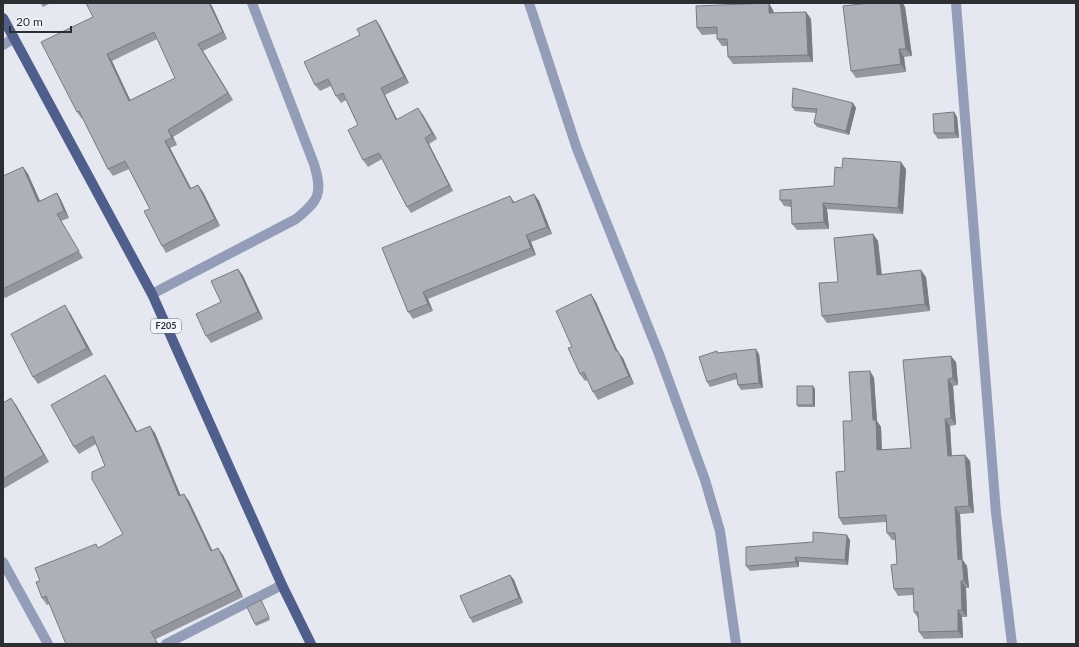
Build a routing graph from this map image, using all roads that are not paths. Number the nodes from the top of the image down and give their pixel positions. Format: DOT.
graph roads {
  1 [pos="252,3"];
  2 [pos="529,3"];
  3 [pos="956,3"];
  4 [pos="3,18"];
  5 [pos="14,38"];
  6 [pos="3,45"];
  7 [pos="152,294"];
  8 [pos="3,562"];
  9 [pos="282,585"];
  10 [pos="48,644"];
  11 [pos="166,644"];
  12 [pos="311,644"];
  13 [pos="736,644"];
  14 [pos="1012,644"];
  1 -- 7 [label="street"];
  2 -- 13 [label="street"];
  3 -- 14 [label="street"];
  4 -- 5 [label="main road, F205"];
  5 -- 6 [label="street"];
  5 -- 7 [label="main road, F205"];
  7 -- 9 [label="main road, F205"];
  8 -- 10 [label="street"];
  9 -- 11 [label="street"];
  9 -- 12 [label="main road, F205"];
}
